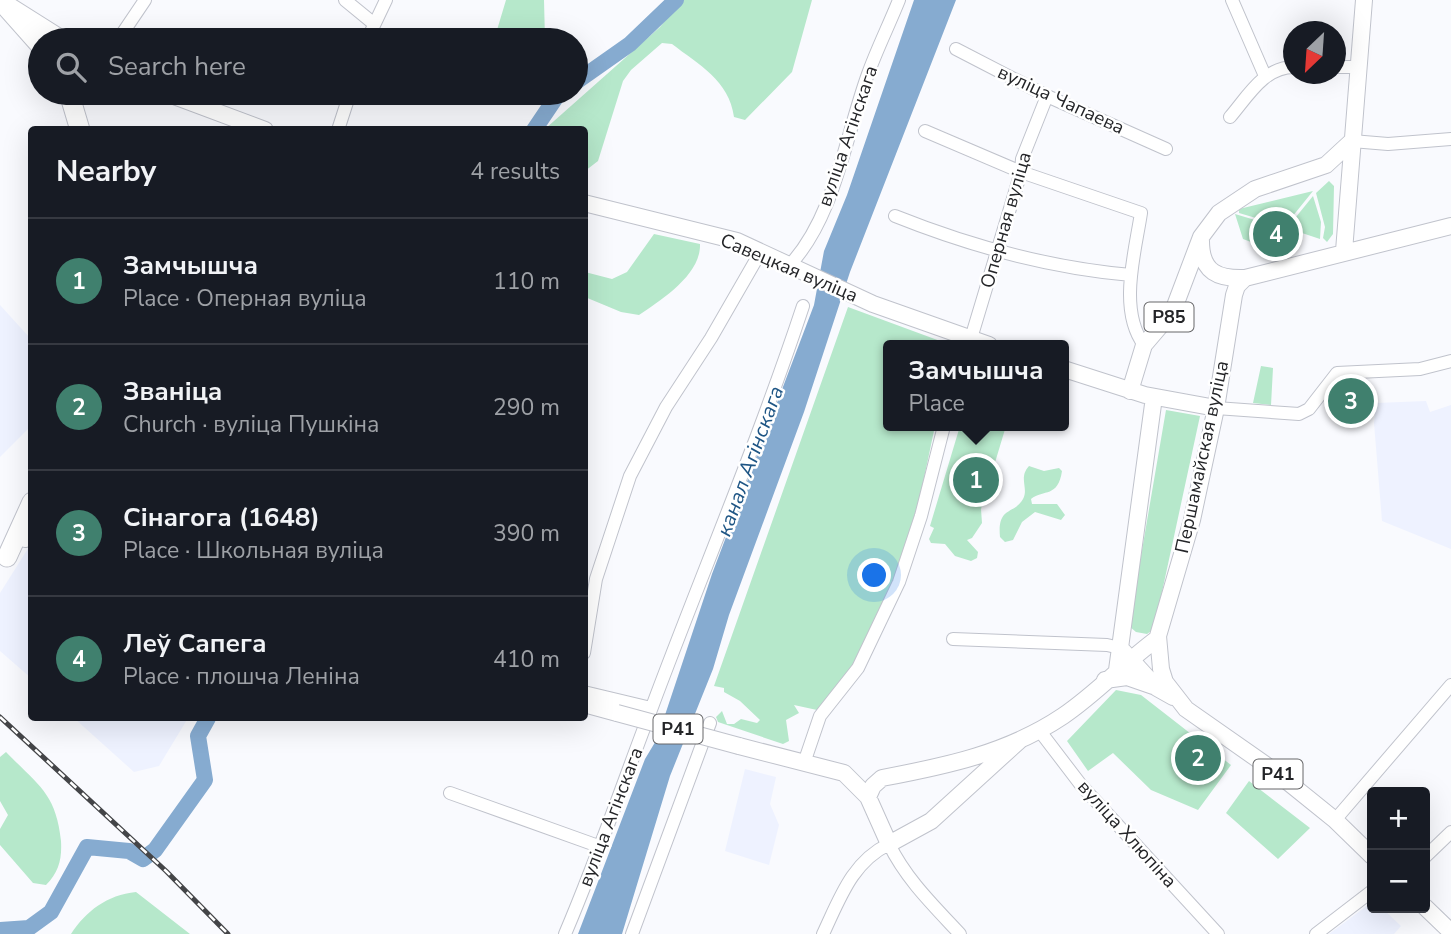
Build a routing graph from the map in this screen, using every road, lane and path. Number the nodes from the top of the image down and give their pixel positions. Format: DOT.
graph roads {
  1 [pos="1,0"];
  2 [pos="145,0"];
  3 [pos="345,0"];
  4 [pos="386,0"];
  5 [pos="899,0"];
  6 [pos="1233,0"];
  7 [pos="1364,0"];
  8 [pos="373,23"];
  9 [pos="45,28"];
  10 [pos="126,28"];
  11 [pos="371,28"];
  12 [pos="28,31"];
  13 [pos="956,50"];
  14 [pos="1283,67"];
  15 [pos="1346,67"];
  16 [pos="1359,67"];
  17 [pos="1265,76"];
  18 [pos="1047,96"];
  19 [pos="73,105"];
  20 [pos="198,105"];
  21 [pos="346,105"];
  22 [pos="1230,117"];
  23 [pos="79,126"];
  24 [pos="254,126"];
  25 [pos="339,126"];
  26 [pos="925,131"];
  27 [pos="1451,139"];
  28 [pos="1352,141"];
  29 [pos="1166,149"];
  30 [pos="1314,170"];
  31 [pos="1021,173"];
  32 [pos="1348,188"];
  33 [pos="592,204"];
  34 [pos="895,216"];
  35 [pos="1451,226"];
  36 [pos="1201,237"];
  37 [pos="998,250"];
  38 [pos="1344,251"];
  39 [pos="760,253"];
  40 [pos="793,269"];
  41 [pos="1131,275"];
  42 [pos="1245,278"];
  43 [pos="803,306"];
  44 [pos="963,340"];
  45 [pos="971,340"];
  46 [pos="1144,345"];
  47 [pos="1451,361"];
  48 [pos="1069,371"];
  49 [pos="1130,391"];
  50 [pos="1154,397"];
  51 [pos="1216,408"];
  52 [pos="943,431"];
  53 [pos="28,512"];
  54 [pos="28,537"];
  55 [pos="3,561"];
  56 [pos="1122,622"];
  57 [pos="588,628"];
  58 [pos="953,639"];
  59 [pos="1155,640"];
  60 [pos="1126,653"];
  61 [pos="1111,675"];
  62 [pos="1161,685"];
  63 [pos="1451,685"];
  64 [pos="588,693"];
  65 [pos="588,705"];
  66 [pos="651,708"];
  67 [pos="710,723"];
  68 [pos="1039,730"];
  69 [pos="1020,740"];
  70 [pos="804,762"];
  71 [pos="959,764"];
  72 [pos="844,773"];
  73 [pos="883,778"];
  74 [pos="968,790"];
  75 [pos="450,793"];
  76 [pos="868,797"];
  77 [pos="1335,820"];
  78 [pos="1451,832"];
  79 [pos="889,844"];
  80 [pos="601,847"];
  81 [pos="1367,851"];
  82 [pos="1430,852"];
  83 [pos="1367,895"];
  84 [pos="1430,912"];
  85 [pos="1451,932"];
  86 [pos="565,934"];
  87 [pos="632,934"];
  88 [pos="823,934"];
  89 [pos="960,934"];
  90 [pos="1218,934"];
  91 [pos="1316,934"];
  1 -- 9 [label="main road"];
  1 -- 12 [label="highway"];
  2 -- 10 [label="street"];
  3 -- 8 [label="street"];
  4 -- 8 [label="street"];
  5 -- 40 [label="street, вуліца Агінскага"];
  6 -- 17 [label="street"];
  7 -- 16 [label="main road"];
  8 -- 11 [label="street"];
  13 -- 18 [label="street, вуліца Чапаева"];
  14 -- 17 [label="street"];
  15 -- 16 [label="street"];
  16 -- 28 [label="main road"];
  17 -- 22 [label="street"];
  18 -- 29 [label="street, вуліца Чапаева"];
  18 -- 31 [label="street, Оперная вуліца"];
  19 -- 23 [label="highway"];
  20 -- 24 [label="main road"];
  21 -- 25 [label="street"];
  26 -- 31 [label="street"];
  27 -- 28 [label="street"];
  28 -- 30 [label="main road"];
  28 -- 32 [label="main road"];
  30 -- 32 [label="main road"];
  30 -- 36 [label="main road, Р85"];
  31 -- 37 [label="street, Оперная вуліца"];
  31 -- 41 [label="street"];
  32 -- 38 [label="main road"];
  33 -- 39 [label="main road, Савецкая вуліца"];
  34 -- 37 [label="street"];
  35 -- 38 [label="main road"];
  36 -- 42 [label="main road"];
  36 -- 46 [label="main road, Р85"];
  37 -- 41 [label="street"];
  37 -- 45 [label="street, Оперная вуліца"];
  38 -- 42 [label="main road"];
  39 -- 40 [label="main road, Савецкая вуліца"];
  39 -- 57 [label="street"];
  40 -- 44 [label="main road, Савецкая вуліца"];
  41 -- 46 [label="street"];
  42 -- 51 [label="main road, Першамайская вуліца"];
  43 -- 66 [label="street, вуліца Агінскага"];
  46 -- 49 [label="main road, Р85"];
  47 -- 51 [label="street"];
  48 -- 49 [label="main road"];
  49 -- 50 [label="main road"];
  50 -- 51 [label="main road"];
  50 -- 56 [label="main road"];
  51 -- 59 [label="main road, Першамайская вуліца"];
  52 -- 70 [label="street"];
  53 -- 55 [label="highway"];
  54 -- 55 [label="highway"];
  56 -- 59 [label="main road"];
  56 -- 60 [label="main road"];
  58 -- 60 [label="street"];
  59 -- 60 [label="main road"];
  59 -- 62 [label="main road, Р41"];
  60 -- 61 [label="main road"];
  60 -- 62 [label="main road, Р41"];
  61 -- 62 [label="main road"];
  61 -- 68 [label="main road, Р41"];
  62 -- 77 [label="main road, Р41"];
  63 -- 77 [label="street"];
  64 -- 66 [label="street"];
  65 -- 70 [label="main road, Р41, bridge"];
  66 -- 80 [label="street, вуліца Агінскага"];
  67 -- 87 [label="street"];
  68 -- 69 [label="main road, Р41"];
  68 -- 90 [label="street, вуліца Хлюпіна"];
  69 -- 71 [label="main road, Р41"];
  69 -- 74 [label="main road, Р41"];
  70 -- 72 [label="main road, Р41"];
  71 -- 73 [label="main road, Р41"];
  71 -- 74 [label="main road"];
  72 -- 73 [label="main road, Р41"];
  72 -- 76 [label="main road, Р41"];
  73 -- 76 [label="main road"];
  74 -- 79 [label="main road, Р41"];
  75 -- 80 [label="street"];
  76 -- 79 [label="main road, Р41"];
  77 -- 81 [label="main road, Р41"];
  78 -- 82 [label="street"];
  79 -- 88 [label="street"];
  79 -- 89 [label="street"];
  80 -- 86 [label="street, вуліца Агінскага"];
  83 -- 91 [label="street"];
  84 -- 85 [label="main road"];
}
